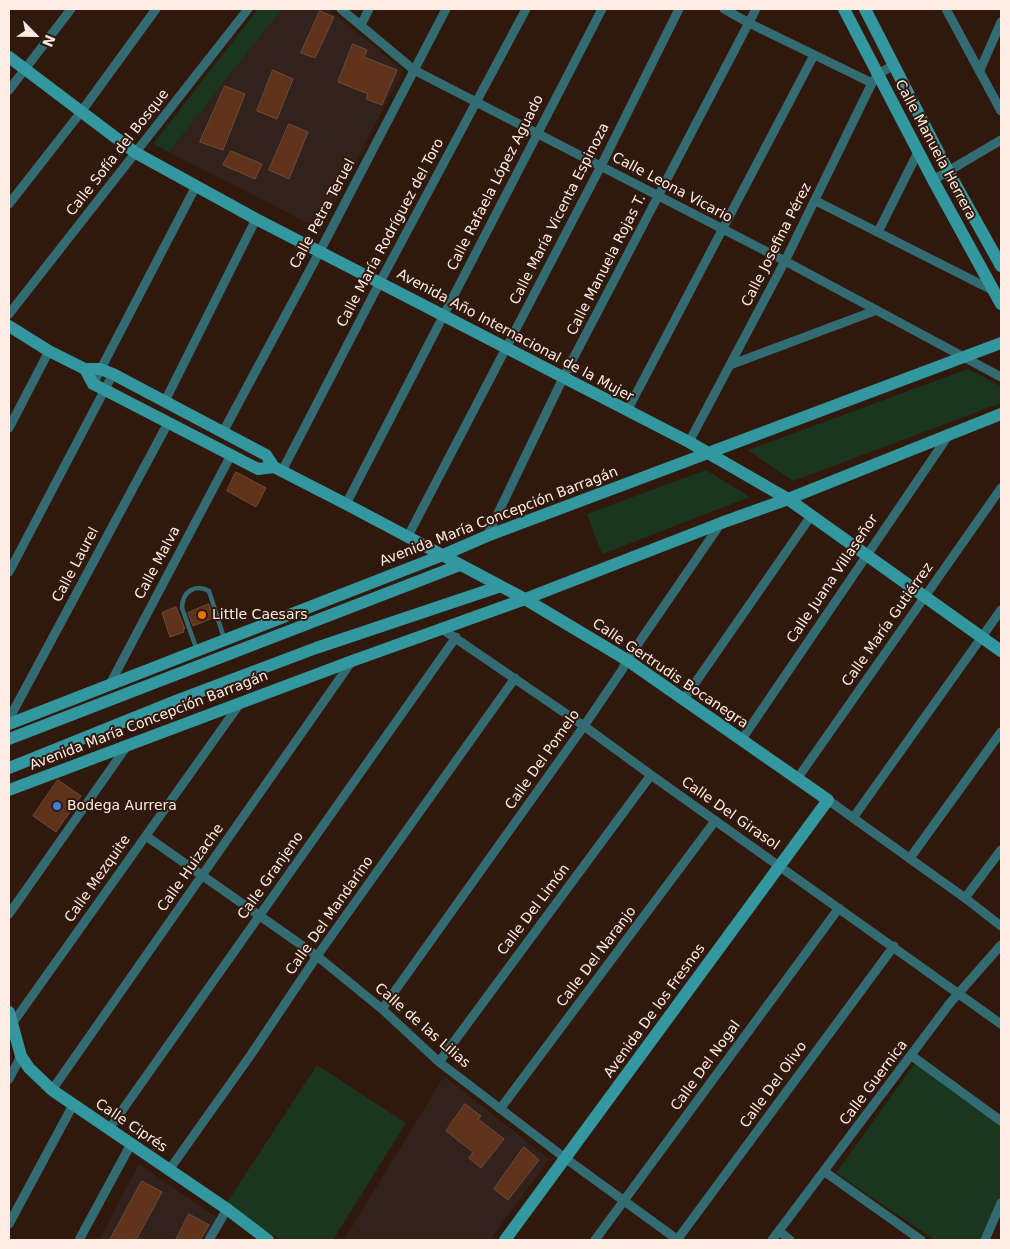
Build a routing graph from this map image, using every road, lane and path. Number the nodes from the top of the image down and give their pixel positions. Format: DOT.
graph roads {
  1 [pos="71,9"];
  2 [pos="156,9"];
  3 [pos="248,9"];
  4 [pos="341,9"];
  5 [pos="369,9"];
  6 [pos="446,9"];
  7 [pos="526,9"];
  8 [pos="602,9"];
  9 [pos="678,9"];
  10 [pos="724,9"];
  11 [pos="756,9"];
  12 [pos="844,9"];
  13 [pos="865,9"];
  14 [pos="946,9"];
  15 [pos="1001,22"];
  16 [pos="749,23"];
  17 [pos="361,25"];
  18 [pos="814,54"];
  19 [pos="9,57"];
  20 [pos="894,65"];
  21 [pos="25,70"];
  22 [pos="414,70"];
  23 [pos="980,70"];
  24 [pos="875,79"];
  25 [pos="9,90"];
  26 [pos="477,102"];
  27 [pos="1001,111"];
  28 [pos="81,112"];
  29 [pos="537,133"];
  30 [pos="1001,140"];
  31 [pos="918,152"];
  32 [pos="136,153"];
  33 [pos="601,166"];
  34 [pos="948,171"];
  35 [pos="933,180"];
  36 [pos="196,186"];
  37 [pos="658,196"];
  38 [pos="816,201"];
  39 [pos="9,204"];
  40 [pos="256,219"];
  41 [pos="722,230"];
  42 [pos="878,232"];
  43 [pos="320,251"];
  44 [pos="785,261"];
  45 [pos="1001,266"];
  46 [pos="380,282"];
  47 [pos="994,291"];
  48 [pos="1001,304"];
  49 [pos="877,310"];
  50 [pos="9,314"];
  51 [pos="443,315"];
  52 [pos="9,326"];
  53 [pos="1001,343"];
  54 [pos="506,348"];
  55 [pos="49,351"];
  56 [pos="964,356"];
  57 [pos="730,365"];
  58 [pos="85,369"];
  59 [pos="107,371"];
  60 [pos="564,376"];
  61 [pos="1001,377"];
  62 [pos="99,387"];
  63 [pos="165,401"];
  64 [pos="627,411"];
  65 [pos="1001,414"];
  66 [pos="168,422"];
  67 [pos="9,428"];
  68 [pos="223,432"];
  69 [pos="948,435"];
  70 [pos="689,442"];
  71 [pos="707,453"];
  72 [pos="231,455"];
  73 [pos="278,469"];
  74 [pos="1001,488"];
  75 [pos="788,499"];
  76 [pos="346,504"];
  77 [pos="811,516"];
  78 [pos="721,523"];
  79 [pos="408,536"];
  80 [pos="487,536"];
  81 [pos="443,555"];
  82 [pos="866,556"];
  83 [pos="460,565"];
  84 [pos="9,572"];
  85 [pos="500,586"];
  86 [pos="924,597"];
  87 [pos="525,599"];
  88 [pos="1001,610"];
  89 [pos="442,629"];
  90 [pos="456,637"];
  91 [pos="982,637"];
  92 [pos="225,640"];
  93 [pos="197,650"];
  94 [pos="1001,651"];
  95 [pos="627,660"];
  96 [pos="352,661"];
  97 [pos="515,678"];
  98 [pos="110,684"];
  99 [pos="684,699"];
  100 [pos="241,702"];
  101 [pos="9,720"];
  102 [pos="9,724"];
  103 [pos="584,726"];
  104 [pos="1001,732"];
  105 [pos="9,739"];
  106 [pos="742,739"];
  107 [pos="128,743"];
  108 [pos="9,768"];
  109 [pos="651,775"];
  110 [pos="797,779"];
  111 [pos="9,790"];
  112 [pos="828,800"];
  113 [pos="853,818"];
  114 [pos="715,821"];
  115 [pos="146,836"];
  116 [pos="1001,850"];
  117 [pos="910,858"];
  118 [pos="780,866"];
  119 [pos="203,876"];
  120 [pos="965,898"];
  121 [pos="839,908"];
  122 [pos="9,914"];
  123 [pos="261,915"];
  124 [pos="1001,926"];
  125 [pos="1001,945"];
  126 [pos="894,946"];
  127 [pos="317,956"];
  128 [pos="958,994"];
  129 [pos="382,1009"];
  130 [pos="10,1018"];
  131 [pos="1001,1024"];
  132 [pos="21,1056"];
  133 [pos="912,1056"];
  134 [pos="439,1062"];
  135 [pos="9,1079"];
  136 [pos="52,1090"];
  137 [pos="73,1106"];
  138 [pos="500,1109"];
  139 [pos="1001,1121"];
  140 [pos="109,1129"];
  141 [pos="131,1144"];
  142 [pos="565,1158"];
  143 [pos="169,1170"];
  144 [pos="825,1172"];
  145 [pos="625,1201"];
  146 [pos="1001,1202"];
  147 [pos="227,1209"];
  148 [pos="9,1224"];
  149 [pos="779,1231"];
  150 [pos="79,1240"];
  151 [pos="209,1240"];
  152 [pos="268,1240"];
  153 [pos="505,1240"];
  154 [pos="595,1240"];
  155 [pos="677,1240"];
  156 [pos="772,1240"];
  157 [pos="790,1240"];
  158 [pos="921,1240"];
  159 [pos="985,1240"];
  1 -- 21 [label="street"];
  2 -- 28 [label="street"];
  3 -- 32 [label="street, Calle Sofía del Bosque"];
  4 -- 17 [label="street, Calle Leona Vicario"];
  5 -- 17 [label="street"];
  6 -- 22 [label="street, Calle Petra Teruel"];
  7 -- 26 [label="street, Calle María Rodríguez del Toro"];
  8 -- 29 [label="street, Calle Rafaela López Aguado"];
  9 -- 33 [label="street, Calle María Vicenta Espinoza"];
  10 -- 16 [label="street"];
  11 -- 16 [label="street, Calle Manuela Rojas T."];
  12 -- 24 [label="street, Calle Manuela Herrera"];
  13 -- 20 [label="street, Calle Manuela Herrera"];
  14 -- 23 [label="street"];
  15 -- 23 [label="street"];
  16 -- 18 [label="street"];
  16 -- 37 [label="street, Calle Manuela Rojas T."];
  17 -- 22 [label="street, Calle Leona Vicario"];
  18 -- 24 [label="street"];
  18 -- 41 [label="street"];
  19 -- 21 [label="street, Avenida Año Internacional de la Mujer"];
  20 -- 24 [label="street"];
  20 -- 34 [label="street, Calle Manuela Herrera"];
  21 -- 25 [label="street"];
  21 -- 28 [label="street, Avenida Año Internacional de la Mujer"];
  22 -- 26 [label="street, Calle Leona Vicario"];
  22 -- 43 [label="street, Calle Petra Teruel"];
  23 -- 27 [label="street"];
  24 -- 31 [label="street, Calle Manuela Herrera"];
  24 -- 38 [label="street, Calle Josefina Pérez"];
  26 -- 29 [label="street, Calle Leona Vicario"];
  26 -- 46 [label="street, Calle María Rodríguez del Toro"];
  28 -- 32 [label="street, Avenida Año Internacional de la Mujer"];
  28 -- 39 [label="street"];
  29 -- 33 [label="street, Calle Leona Vicario"];
  29 -- 51 [label="street, Calle Rafaela López Aguado"];
  30 -- 34 [label="street"];
  31 -- 35 [label="street, Calle Manuela Herrera"];
  31 -- 42 [label="street"];
  32 -- 36 [label="street, Avenida Año Internacional de la Mujer"];
  32 -- 50 [label="street, Calle Sofía del Bosque"];
  33 -- 37 [label="street, Calle Leona Vicario"];
  33 -- 54 [label="street, Calle María Vicenta Espinoza"];
  34 -- 35 [label="street"];
  34 -- 45 [label="street, Calle Manuela Herrera"];
  35 -- 47 [label="street, Calle Manuela Herrera"];
  36 -- 40 [label="street, Avenida Año Internacional de la Mujer"];
  36 -- 59 [label="street"];
  37 -- 41 [label="street, Calle Leona Vicario"];
  37 -- 60 [label="street, Calle Manuela Rojas T."];
  38 -- 42 [label="street"];
  38 -- 44 [label="street, Calle Josefina Pérez"];
  40 -- 43 [label="street, Avenida Año Internacional de la Mujer"];
  40 -- 63 [label="street"];
  41 -- 44 [label="street, Calle Leona Vicario"];
  41 -- 64 [label="street"];
  42 -- 47 [label="street"];
  43 -- 46 [label="street, Avenida Año Internacional de la Mujer"];
  43 -- 68 [label="street, Calle Petra Teruel"];
  44 -- 49 [label="street, Calle Leona Vicario"];
  44 -- 57 [label="street, Calle Josefina Pérez"];
  46 -- 51 [label="street, Avenida Año Internacional de la Mujer"];
  46 -- 73 [label="street, Calle María Rodríguez del Toro"];
  47 -- 48 [label="street, Calle Manuela Herrera"];
  49 -- 56 [label="street, Calle Leona Vicario"];
  49 -- 57 [label="street"];
  51 -- 54 [label="street, Avenida Año Internacional de la Mujer"];
  51 -- 76 [label="street, Calle Rafaela López Aguado"];
  52 -- 55 [label="street, Calle Gertrudis Bocanegra"];
  53 -- 56 [label="street, Avenida María Concepción Barragán"];
  54 -- 60 [label="street, Avenida Año Internacional de la Mujer"];
  54 -- 79 [label="street, Calle María Vicenta Espinoza"];
  55 -- 58 [label="street, Calle Gertrudis Bocanegra"];
  55 -- 67 [label="street"];
  56 -- 61 [label="street, Calle Leona Vicario"];
  56 -- 71 [label="street, Avenida María Concepción Barragán"];
  57 -- 70 [label="street, Calle Josefina Pérez"];
  58 -- 59 [label="street, Calle Gertrudis Bocanegra"];
  58 -- 62 [label="street"];
  59 -- 62 [label="street"];
  59 -- 62 [label="street"];
  59 -- 63 [label="street, Calle Gertrudis Bocanegra"];
  60 -- 64 [label="street, Avenida Año Internacional de la Mujer"];
  60 -- 80 [label="street, Calle Manuela Rojas T."];
  62 -- 66 [label="street, Calle Gertrudis Bocanegra"];
  62 -- 84 [label="street"];
  63 -- 68 [label="street, Calle Gertrudis Bocanegra"];
  64 -- 70 [label="street, Avenida Año Internacional de la Mujer"];
  65 -- 69 [label="street, Avenida María Concepción Barragán"];
  66 -- 72 [label="street, Calle Gertrudis Bocanegra"];
  66 -- 101 [label="street, Calle Laurel"];
  68 -- 73 [label="street, Calle Gertrudis Bocanegra"];
  69 -- 75 [label="street, Avenida María Concepción Barragán"];
  69 -- 82 [label="street, Calle Juana Villaseñor"];
  70 -- 71 [label="street, Avenida Año Internacional de la Mujer"];
  71 -- 75 [label="street, Avenida Año Internacional de la Mujer"];
  71 -- 80 [label="street, Avenida María Concepción Barragán"];
  72 -- 73 [label="street, Calle Gertrudis Bocanegra"];
  72 -- 98 [label="street, Calle Malva"];
  73 -- 76 [label="street, Calle Gertrudis Bocanegra"];
  74 -- 86 [label="street, Calle María Gutiérrez"];
  75 -- 77 [label="street, Avenida Año Internacional de la Mujer"];
  75 -- 78 [label="street, Avenida María Concepción Barragán"];
  76 -- 79 [label="street, Calle Gertrudis Bocanegra"];
  77 -- 82 [label="street, Avenida Año Internacional de la Mujer"];
  77 -- 99 [label="street"];
  78 -- 87 [label="street, Avenida María Concepción Barragán"];
  78 -- 95 [label="street, Calle Del Pomelo"];
  79 -- 81 [label="street, Calle Gertrudis Bocanegra"];
  80 -- 81 [label="street, Avenida María Concepción Barragán"];
  81 -- 83 [label="street, Calle Gertrudis Bocanegra"];
  81 -- 92 [label="street, Avenida María Concepción Barragán"];
  82 -- 86 [label="street, Avenida Año Internacional de la Mujer"];
  82 -- 106 [label="street, Calle Juana Villaseñor"];
  83 -- 85 [label="street, Calle Gertrudis Bocanegra"];
  83 -- 105 [label="street"];
  85 -- 87 [label="street, Calle Gertrudis Bocanegra"];
  85 -- 108 [label="street, Avenida María Concepción Barragán"];
  86 -- 91 [label="street, Avenida Año Internacional de la Mujer"];
  86 -- 110 [label="street, Calle María Gutiérrez"];
  87 -- 89 [label="street, Avenida María Concepción Barragán"];
  87 -- 95 [label="street, Calle Gertrudis Bocanegra"];
  88 -- 91 [label="street"];
  89 -- 90 [label="street, Calle Del Girasol"];
  89 -- 96 [label="street, Avenida María Concepción Barragán"];
  90 -- 97 [label="street, Calle Del Girasol"];
  90 -- 123 [label="street, Calle Granjeno"];
  91 -- 94 [label="street, Avenida Año Internacional de la Mujer"];
  91 -- 113 [label="street"];
  92 -- 93 [label="street, Avenida María Concepción Barragán"];
  92 -- 93 [label="lane"];
  93 -- 98 [label="street, Avenida María Concepción Barragán"];
  95 -- 99 [label="street, Calle Gertrudis Bocanegra"];
  95 -- 103 [label="street, Calle Del Pomelo"];
  96 -- 100 [label="street, Avenida María Concepción Barragán"];
  96 -- 119 [label="street, Calle Huizache"];
  97 -- 103 [label="street, Calle Del Girasol"];
  97 -- 127 [label="street, Calle Del Mandarino"];
  98 -- 102 [label="street, Avenida María Concepción Barragán"];
  99 -- 106 [label="street, Calle Gertrudis Bocanegra"];
  100 -- 107 [label="street, Avenida María Concepción Barragán"];
  100 -- 115 [label="street, Calle Mezquite"];
  103 -- 109 [label="street, Calle Del Girasol"];
  103 -- 129 [label="street, Calle Del Pomelo"];
  104 -- 117 [label="street"];
  106 -- 110 [label="street, Calle Gertrudis Bocanegra"];
  107 -- 111 [label="street, Avenida María Concepción Barragán"];
  107 -- 122 [label="street"];
  109 -- 114 [label="street, Calle Del Girasol"];
  109 -- 134 [label="street, Calle Del Limón"];
  110 -- 112 [label="street, Calle Gertrudis Bocanegra"];
  112 -- 113 [label="street, Calle Gertrudis Bocanegra"];
  112 -- 118 [label="street, Avenida De los Fresnos"];
  113 -- 117 [label="street, Calle Gertrudis Bocanegra"];
  114 -- 118 [label="street, Calle Del Girasol"];
  114 -- 138 [label="street, Calle Del Naranjo"];
  115 -- 119 [label="street, Calle de las Lilias"];
  115 -- 130 [label="street, Calle Mezquite"];
  116 -- 120 [label="street"];
  117 -- 120 [label="street, Calle Gertrudis Bocanegra"];
  118 -- 121 [label="street, Calle Del Girasol"];
  118 -- 142 [label="street, Avenida De los Fresnos"];
  119 -- 123 [label="street, Calle de las Lilias"];
  119 -- 136 [label="street, Calle Huizache"];
  120 -- 124 [label="street, Calle Gertrudis Bocanegra"];
  121 -- 126 [label="street, Calle Del Girasol"];
  121 -- 145 [label="street, Calle Del Nogal"];
  123 -- 127 [label="street, Calle de las Lilias"];
  123 -- 140 [label="street, Calle Granjeno"];
  125 -- 128 [label="street, Calle Guernica"];
  126 -- 128 [label="street, Calle Del Girasol"];
  126 -- 155 [label="street, Calle Del Olivo"];
  127 -- 129 [label="street, Calle de las Lilias"];
  127 -- 143 [label="street, Calle Del Mandarino"];
  128 -- 131 [label="street, Calle Del Girasol"];
  128 -- 133 [label="street, Calle Guernica"];
  129 -- 134 [label="street, Calle de las Lilias"];
  130 -- 132 [label="street, Calle Ciprés"];
  132 -- 135 [label="street"];
  132 -- 136 [label="street, Calle Ciprés"];
  133 -- 139 [label="street"];
  133 -- 144 [label="street, Calle Guernica"];
  134 -- 138 [label="street, Calle de las Lilias"];
  136 -- 137 [label="street, Calle Ciprés"];
  137 -- 140 [label="street, Calle Ciprés"];
  137 -- 148 [label="street"];
  138 -- 142 [label="street, Calle de las Lilias"];
  140 -- 141 [label="street, Calle Ciprés"];
  141 -- 143 [label="street, Calle Ciprés"];
  141 -- 150 [label="street"];
  142 -- 145 [label="street, Calle de las Lilias"];
  142 -- 153 [label="street, Avenida De los Fresnos"];
  143 -- 147 [label="street, Calle Ciprés"];
  144 -- 149 [label="street, Calle Guernica"];
  144 -- 158 [label="street"];
  145 -- 154 [label="street, Calle Del Nogal"];
  145 -- 155 [label="street, Calle de las Lilias"];
  146 -- 159 [label="street"];
  147 -- 151 [label="street"];
  147 -- 152 [label="street, Calle Ciprés"];
  149 -- 156 [label="street, Calle Guernica"];
  149 -- 157 [label="street"];
}
